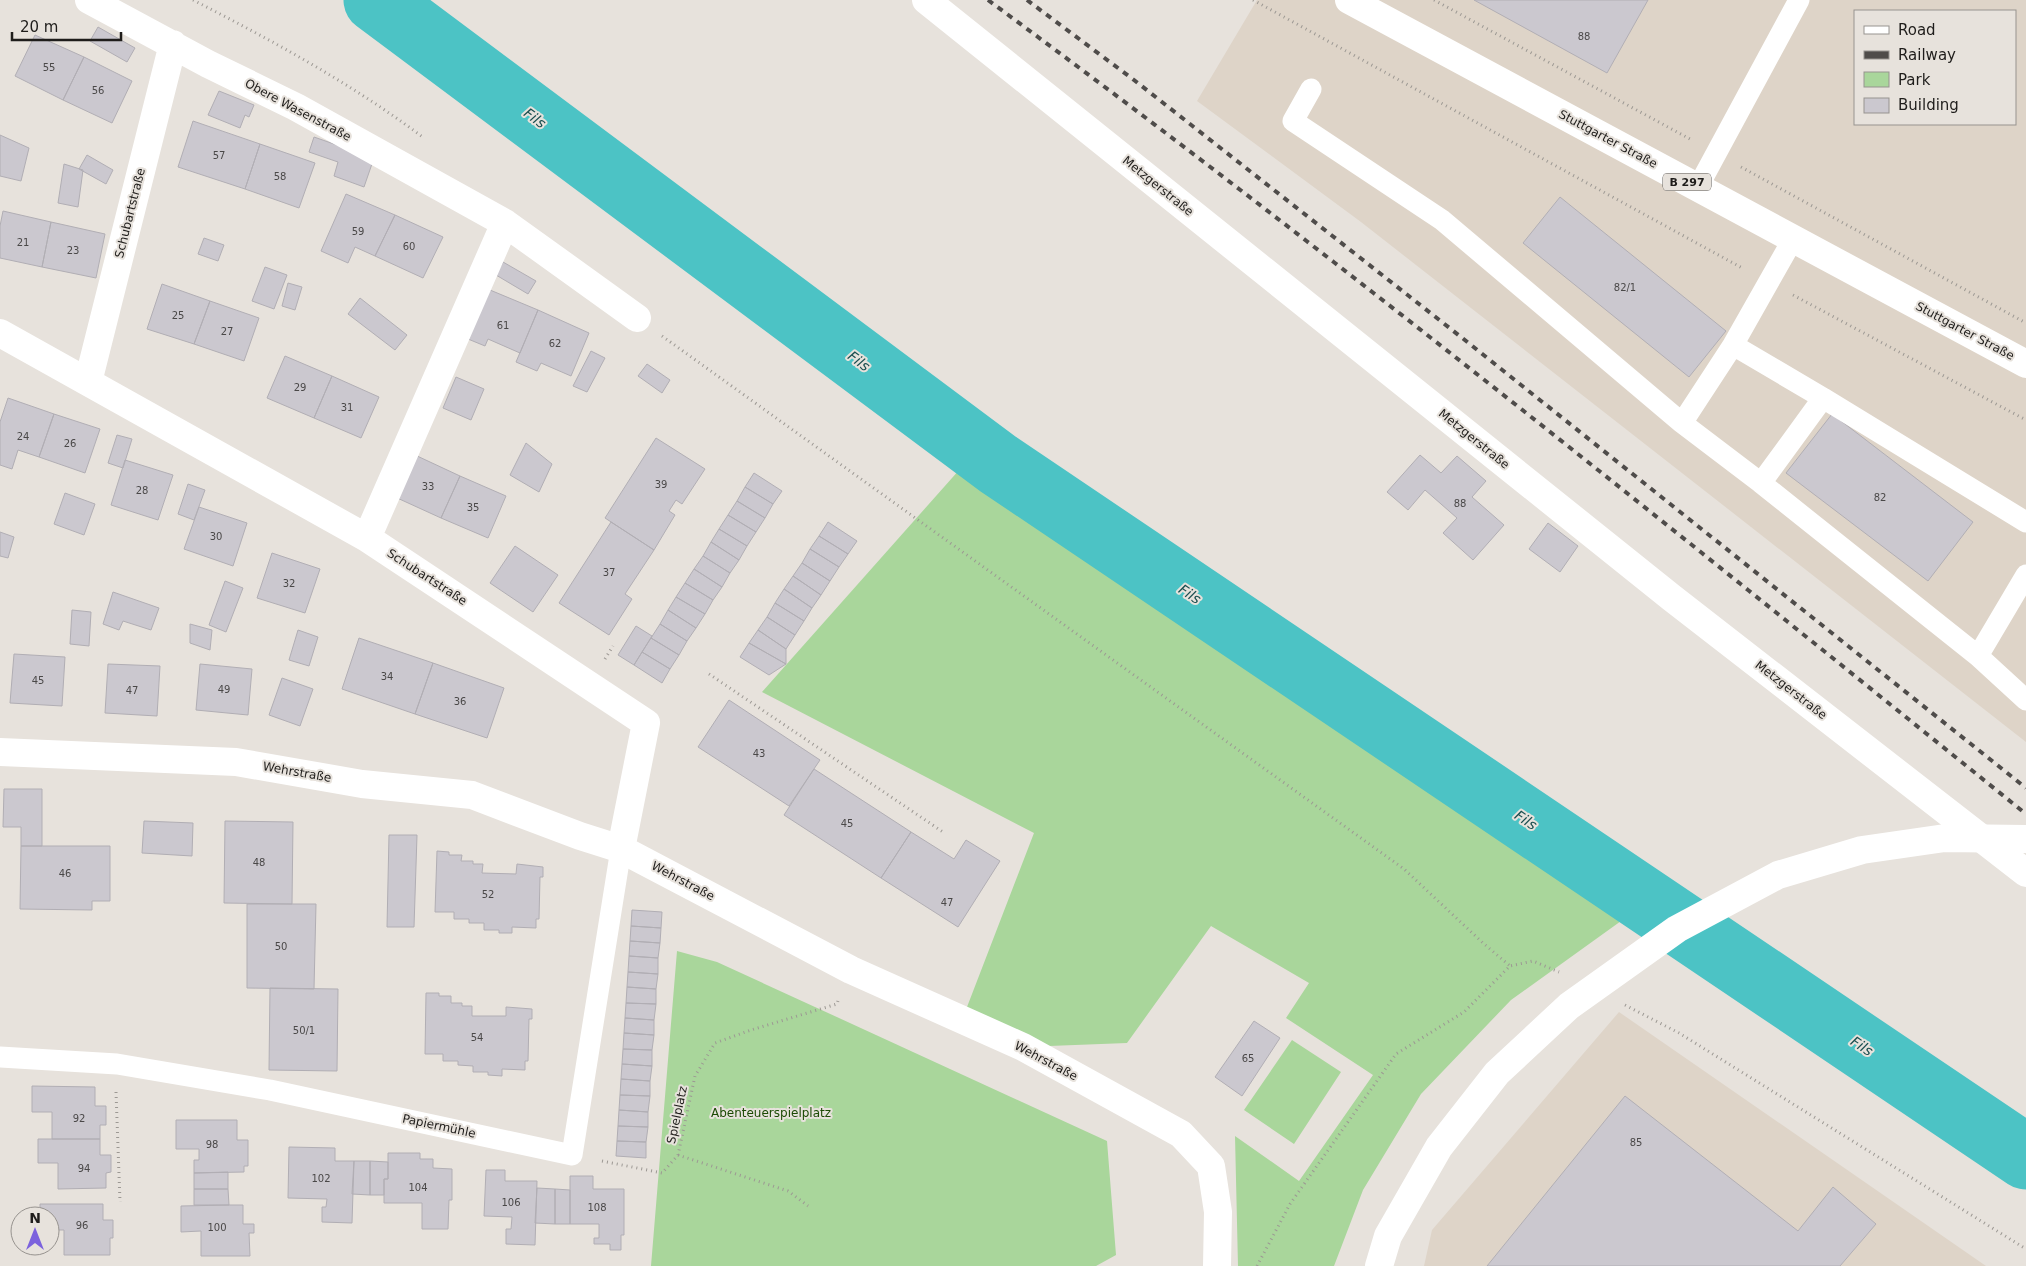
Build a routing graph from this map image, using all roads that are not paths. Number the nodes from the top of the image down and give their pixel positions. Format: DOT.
graph roads {
  1 [pos="89,0"];
  2 [pos="926,0"];
  3 [pos="1348,0"];
  4 [pos="1799,0"];
  5 [pos="173,44"];
  6 [pos="1310,89"];
  7 [pos="1698,188"];
  8 [pos="505,223"];
  9 [pos="1793,239"];
  10 [pos="637,318"];
  11 [pos="0,333"];
  12 [pos="1733,345"];
  13 [pos="2026,364"];
  14 [pos="88,382"];
  15 [pos="1823,398"];
  16 [pos="1682,423"];
  17 [pos="1760,483"];
  18 [pos="2026,522"];
  19 [pos="367,538"];
  20 [pos="2026,574"];
  21 [pos="1978,656"];
  22 [pos="2026,700"];
  23 [pos="0,752"];
  24 [pos="2026,839"];
  25 [pos="621,849"];
  26 [pos="2026,873"];
  27 [pos="0,1057"];
  28 [pos="1217,1266"];
  29 [pos="1379,1266"];
  1 -- 5 [label="street, Obere Wasenstraße"];
  2 -- 26 [label="street, Metzgerstraße"];
  3 -- 7 [label="street, Stuttgarter Straße / B 297"];
  4 -- 7 [label="lane"];
  5 -- 8 [label="street, Obere Wasenstraße"];
  5 -- 14 [label="street, Schubartstraße"];
  6 -- 16 [label="lane"];
  7 -- 9 [label="street, Stuttgarter Straße / B 297"];
  8 -- 10 [label="street, Obere Wasenstraße"];
  8 -- 19 [label="street"];
  9 -- 12 [label="lane"];
  9 -- 13 [label="street, Stuttgarter Straße / B 297"];
  11 -- 14 [label="street, Schubartstraße"];
  12 -- 15 [label="lane"];
  12 -- 16 [label="lane"];
  14 -- 19 [label="street, Schubartstraße"];
  15 -- 17 [label="lane"];
  15 -- 18 [label="lane"];
  16 -- 17 [label="lane"];
  17 -- 21 [label="lane"];
  19 -- 25 [label="street, Schubartstraße"];
  20 -- 21 [label="lane"];
  21 -- 22 [label="lane"];
  23 -- 25 [label="street, Wehrstraße"];
  24 -- 29 [label="street"];
  25 -- 27 [label="lane, Papiermühle"];
  25 -- 28 [label="street, Wehrstraße"];
}
